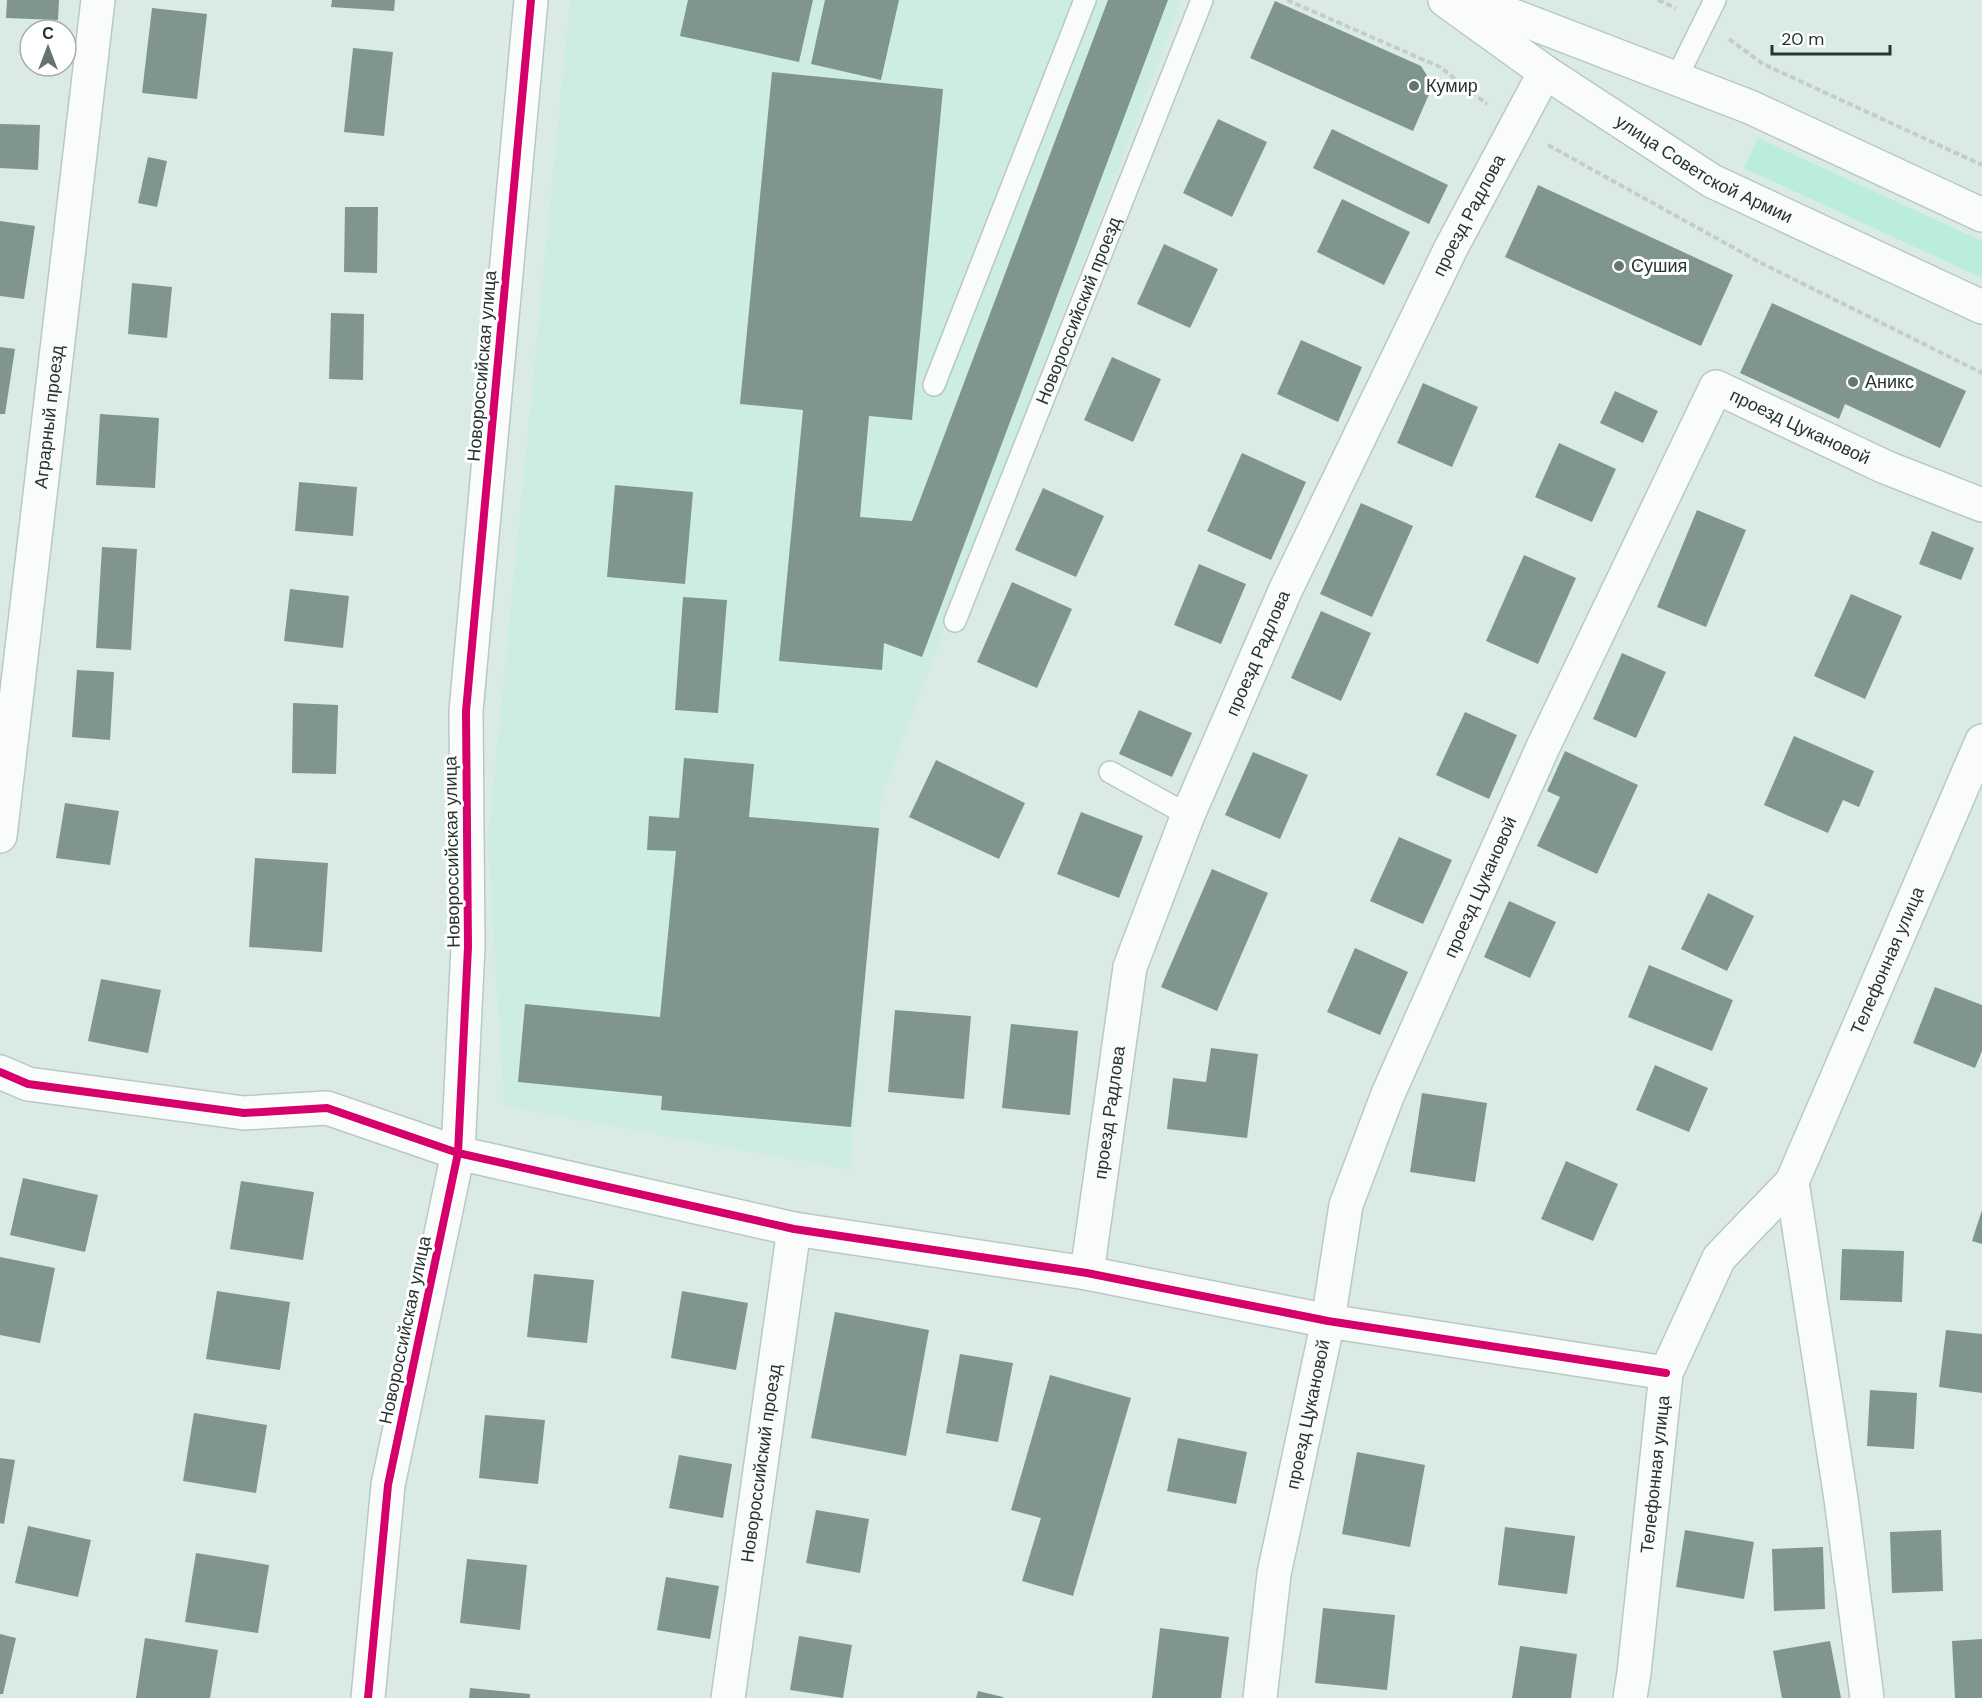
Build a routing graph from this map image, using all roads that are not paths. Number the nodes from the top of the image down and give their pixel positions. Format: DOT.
graph roads {
  1 [pos="98,0"];
  2 [pos="531,0"];
  3 [pos="1085,0"];
  4 [pos="1202,0"];
  5 [pos="1446,0"];
  6 [pos="1472,0"];
  7 [pos="1714,0"];
  8 [pos="1545,72"];
  9 [pos="1676,79"];
  10 [pos="1982,214"];
  11 [pos="1982,307"];
  12 [pos="934,385"];
  13 [pos="1982,505"];
  14 [pos="955,621"];
  15 [pos="1982,741"];
  16 [pos="1110,772"];
  17 [pos="1188,814"];
  18 [pos="0,836"];
  19 [pos="0,1072"];
  20 [pos="458,1153"];
  21 [pos="1792,1182"];
  22 [pos="795,1229"];
  23 [pos="1087,1273"];
  24 [pos="1328,1321"];
  25 [pos="1666,1373"];
  26 [pos="368,1698"];
  27 [pos="728,1698"];
  28 [pos="1260,1698"];
  29 [pos="1630,1698"];
  30 [pos="1867,1698"];
  1 -- 18 [label="street, Аграрный проезд"];
  2 -- 20 [label="street, Новороссийская улица"];
  3 -- 12 [label="lane"];
  4 -- 14 [label="lane, Новороссийский проезд"];
  5 -- 8 [label="street, улица Советской Армии"];
  6 -- 9 [label="street"];
  7 -- 9 [label="lane"];
  8 -- 11 [label="street, улица Советской Армии"];
  8 -- 17 [label="street, проезд Радлова"];
  9 -- 10 [label="street"];
  13 -- 24 [label="street, проезд Цукановой"];
  15 -- 21 [label="street, Телефонная улица"];
  16 -- 17 [label="lane"];
  17 -- 23 [label="street, проезд Радлова"];
  19 -- 20 [label="street"];
  20 -- 22 [label="street"];
  20 -- 26 [label="street, Новороссийская улица"];
  21 -- 25 [label="street, Телефонная улица"];
  21 -- 30 [label="street"];
  22 -- 23 [label="street"];
  22 -- 27 [label="street, Новороссийский проезд"];
  23 -- 24 [label="street"];
  24 -- 25 [label="street"];
  24 -- 28 [label="street, проезд Цукановой"];
  25 -- 29 [label="street, Телефонная улица"];
}
